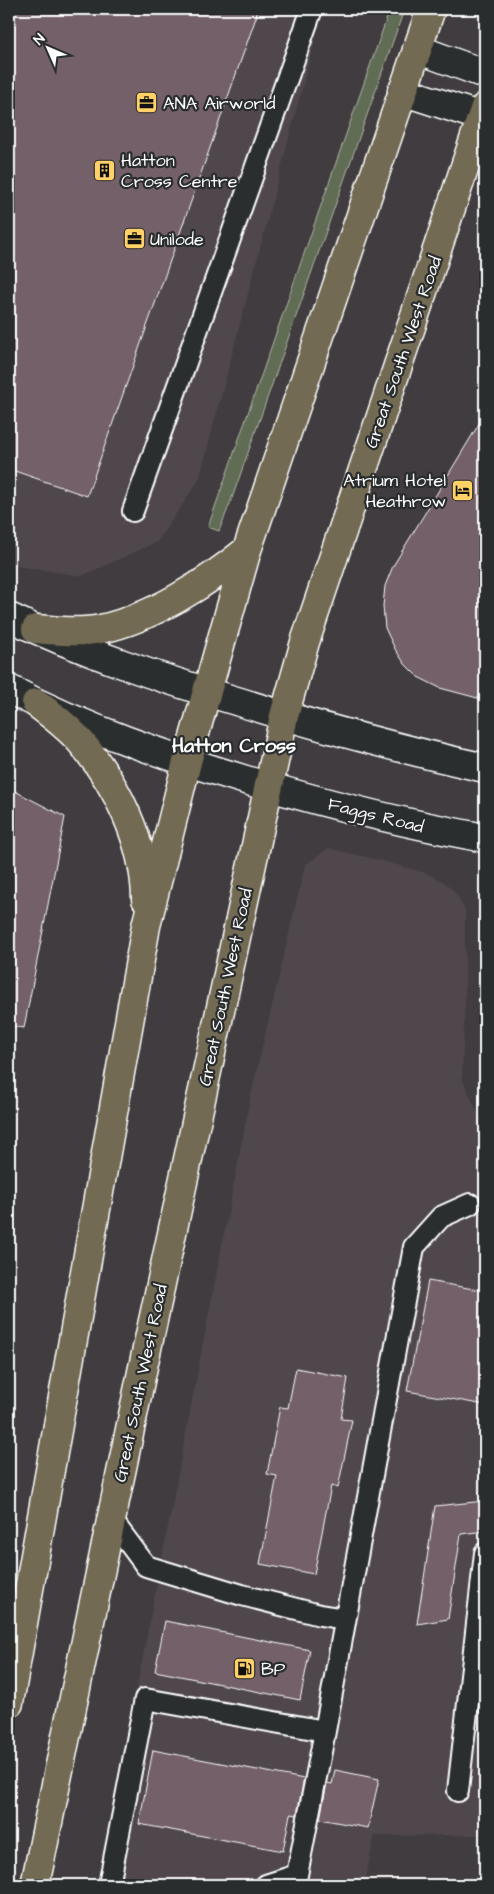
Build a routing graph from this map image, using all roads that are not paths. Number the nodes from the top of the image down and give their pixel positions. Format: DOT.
graph roads {
  1 [pos="312,9"];
  2 [pos="431,9"];
  3 [pos="417,49"];
  4 [pos="485,74"];
  5 [pos="402,91"];
  6 [pos="484,114"];
  7 [pos="133,511"];
  8 [pos="247,550"];
  9 [pos="9,616"];
  10 [pos="36,629"];
  11 [pos="9,689"];
  12 [pos="207,692"];
  13 [pos="36,704"];
  14 [pos="284,716"];
  15 [pos="187,762"];
  16 [pos="485,768"];
  17 [pos="269,787"];
  18 [pos="485,838"];
  19 [pos="146,926"];
  20 [pos="470,1204"];
  21 [pos="110,1519"];
  22 [pos="485,1553"];
  23 [pos="345,1619"];
  24 [pos="12,1667"];
  25 [pos="9,1703"];
  26 [pos="325,1731"];
  27 [pos="458,1791"];
  28 [pos="35,1885"];
  29 [pos="109,1885"];
  30 [pos="266,1885"];
  1 -- 7 [label="lane"];
  2 -- 3 [label="highway"];
  3 -- 4 [label="street"];
  3 -- 5 [label="highway"];
  5 -- 6 [label="street"];
  5 -- 8 [label="highway"];
  6 -- 14 [label="highway, Great South West Road"];
  8 -- 10 [label="highway"];
  8 -- 12 [label="highway"];
  9 -- 10 [label="street"];
  10 -- 12 [label="street"];
  11 -- 13 [label="street"];
  12 -- 14 [label="street"];
  12 -- 15 [label="highway"];
  13 -- 15 [label="street"];
  13 -- 19 [label="highway"];
  14 -- 16 [label="street"];
  14 -- 17 [label="highway, Great South West Road"];
  15 -- 17 [label="street, Faggs Road"];
  15 -- 19 [label="highway"];
  17 -- 18 [label="street, Faggs Road"];
  17 -- 21 [label="highway, Great South West Road"];
  19 -- 24 [label="highway"];
  20 -- 23 [label="lane"];
  21 -- 23 [label="lane"];
  21 -- 28 [label="highway, Great South West Road"];
  22 -- 27 [label="lane"];
  23 -- 26 [label="lane"];
  24 -- 25 [label="highway"];
  26 -- 29 [label="lane"];
  26 -- 30 [label="lane"];
}
